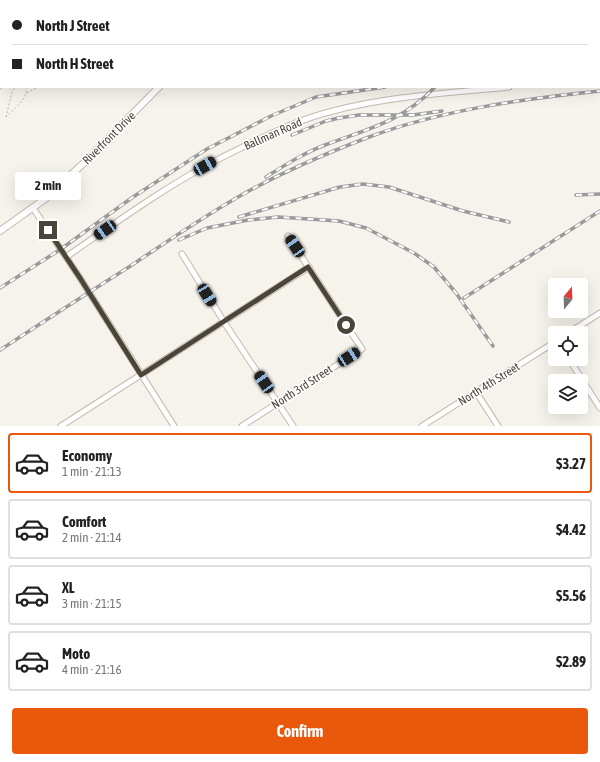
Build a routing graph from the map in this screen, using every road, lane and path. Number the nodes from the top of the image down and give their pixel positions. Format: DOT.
graph roads {
  1 [pos="14,88"];
  2 [pos="26,88"];
  3 [pos="36,88"];
  4 [pos="158,88"];
  5 [pos="499,88"];
  6 [pos="26,93"];
  7 [pos="33,208"];
  8 [pos="0,231"];
  9 [pos="288,236"];
  10 [pos="182,254"];
  11 [pos="66,257"];
  12 [pos="308,267"];
  13 [pos="600,313"];
  14 [pos="224,322"];
  15 [pos="579,326"];
  16 [pos="548,346"];
  17 [pos="573,366"];
  18 [pos="141,375"];
  19 [pos="476,392"];
  20 [pos="279,403"];
  21 [pos="600,408"];
  22 [pos="61,426"];
  23 [pos="174,426"];
  24 [pos="242,426"];
  25 [pos="293,426"];
  26 [pos="422,426"];
  27 [pos="498,426"];
  1 -- 6 [label="path"];
  2 -- 6 [label="path"];
  3 -- 6 [label="path"];
  4 -- 7 [label="street, Riverfront Drive"];
  5 -- 11 [label="street, Ballman Road"];
  7 -- 8 [label="street, Riverfront Drive"];
  7 -- 11 [label="street"];
  9 -- 12 [label="street"];
  10 -- 14 [label="street"];
  11 -- 18 [label="street"];
  12 -- 14 [label="street"];
  12 -- 20 [label="street, North 3rd Street"];
  13 -- 15 [label="street"];
  14 -- 18 [label="street"];
  14 -- 20 [label="street"];
  16 -- 19 [label="street, North 4th Street"];
  17 -- 21 [label="street"];
  18 -- 22 [label="street"];
  18 -- 23 [label="street"];
  19 -- 26 [label="street, North 4th Street"];
  19 -- 27 [label="street"];
  20 -- 24 [label="street, North 3rd Street"];
  20 -- 25 [label="street"];
}
